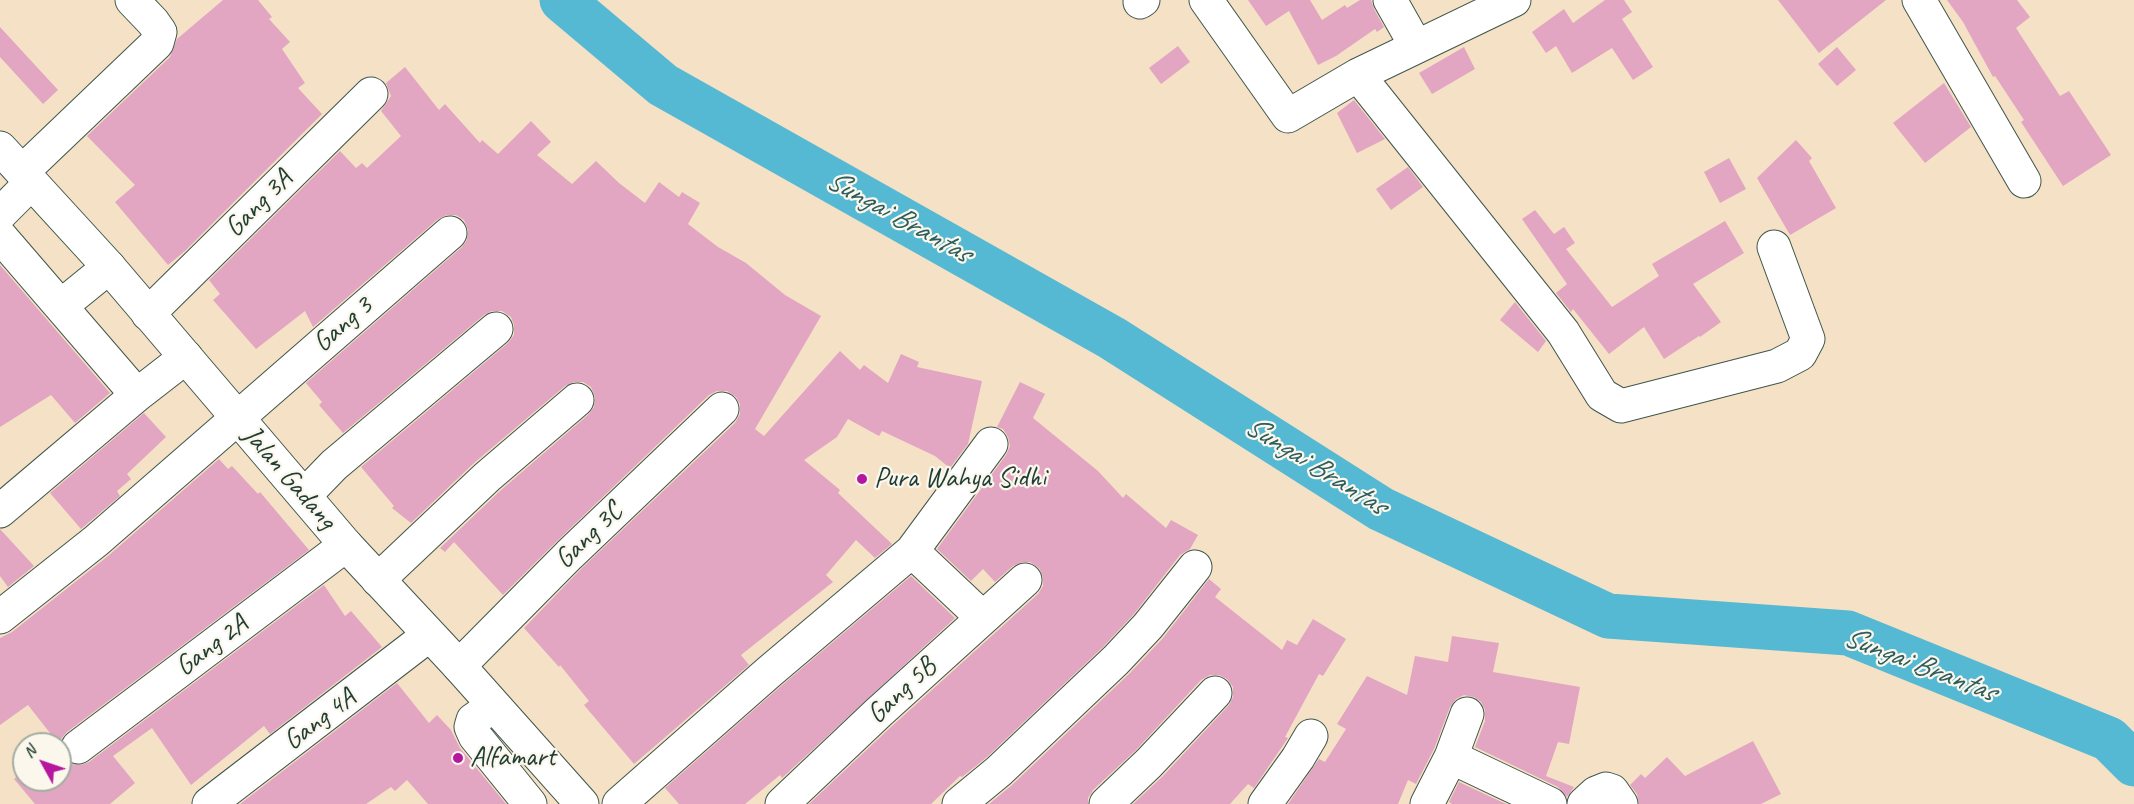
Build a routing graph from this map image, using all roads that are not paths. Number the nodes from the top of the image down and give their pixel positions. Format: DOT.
graph roads {
  1 [pos="132,0"];
  2 [pos="1206,0"];
  3 [pos="1390,0"];
  4 [pos="1514,0"];
  5 [pos="1919,0"];
  6 [pos="1416,46"];
  7 [pos="1358,75"];
  8 [pos="371,94"];
  9 [pos="0,148"];
  10 [pos="27,177"];
  11 [pos="2024,181"];
  12 [pos="0,214"];
  13 [pos="450,233"];
  14 [pos="0,236"];
  15 [pos="1774,247"];
  16 [pos="108,267"];
  17 [pos="61,306"];
  18 [pos="148,314"];
  19 [pos="496,328"];
  20 [pos="186,357"];
  21 [pos="137,395"];
  22 [pos="577,400"];
  23 [pos="722,409"];
  24 [pos="237,418"];
  25 [pos="991,444"];
  26 [pos="305,495"];
  27 [pos="0,512"];
  28 [pos="346,545"];
  29 [pos="912,551"];
  30 [pos="1195,567"];
  31 [pos="378,580"];
  32 [pos="1025,580"];
  33 [pos="0,617"];
  34 [pos="983,618"];
  35 [pos="429,635"];
  36 [pos="459,666"];
  37 [pos="1215,693"];
  38 [pos="493,706"];
  39 [pos="1467,714"];
  40 [pos="1311,736"];
  41 [pos="78,747"];
  42 [pos="1451,757"];
  43 [pos="210,804"];
  44 [pos="530,804"];
  45 [pos="582,804"];
  46 [pos="619,804"];
  47 [pos="782,804"];
  48 [pos="959,804"];
  49 [pos="1106,804"];
  50 [pos="1264,804"];
  51 [pos="1427,804"];
  52 [pos="1550,804"];
  53 [pos="1584,804"];
  54 [pos="1621,804"];
  1 -- 10 [label="main road"];
  2 -- 7 [label="main road"];
  3 -- 6 [label="main road"];
  4 -- 6 [label="main road"];
  5 -- 11 [label="main road"];
  6 -- 7 [label="main road"];
  7 -- 15 [label="main road"];
  8 -- 18 [label="main road, Gang 3A"];
  9 -- 10 [label="main road, Jalan Gadang"];
  10 -- 12 [label="main road"];
  10 -- 16 [label="main road, Jalan Gadang"];
  13 -- 24 [label="main road, Gang 3"];
  14 -- 17 [label="main road"];
  16 -- 17 [label="main road"];
  16 -- 18 [label="main road, Jalan Gadang"];
  17 -- 21 [label="main road"];
  18 -- 20 [label="main road, Jalan Gadang"];
  19 -- 26 [label="main road"];
  20 -- 21 [label="main road"];
  20 -- 24 [label="main road, Jalan Gadang"];
  21 -- 27 [label="main road"];
  22 -- 31 [label="main road"];
  23 -- 36 [label="main road, Gang 3C"];
  24 -- 26 [label="main road, Jalan Gadang"];
  24 -- 33 [label="main road, Gang 3"];
  25 -- 29 [label="main road"];
  26 -- 28 [label="main road, Jalan Gadang"];
  28 -- 31 [label="main road, Jalan Gadang"];
  28 -- 41 [label="main road, Gang 2A"];
  29 -- 34 [label="main road"];
  29 -- 46 [label="main road"];
  30 -- 48 [label="main road"];
  31 -- 35 [label="main road, Jalan Gadang"];
  32 -- 34 [label="main road, Gang 5B"];
  34 -- 47 [label="main road, Gang 5B"];
  35 -- 36 [label="main road, Jalan Gadang"];
  35 -- 43 [label="main road, Gang 4A"];
  36 -- 38 [label="main road, Jalan Gadang"];
  37 -- 49 [label="main road"];
  38 -- 44 [label="main road"];
  38 -- 45 [label="main road, Jalan Gadang"];
  39 -- 42 [label="main road"];
  40 -- 50 [label="main road"];
  42 -- 51 [label="main road"];
  42 -- 52 [label="main road"];
  53 -- 54 [label="main road"];
}
